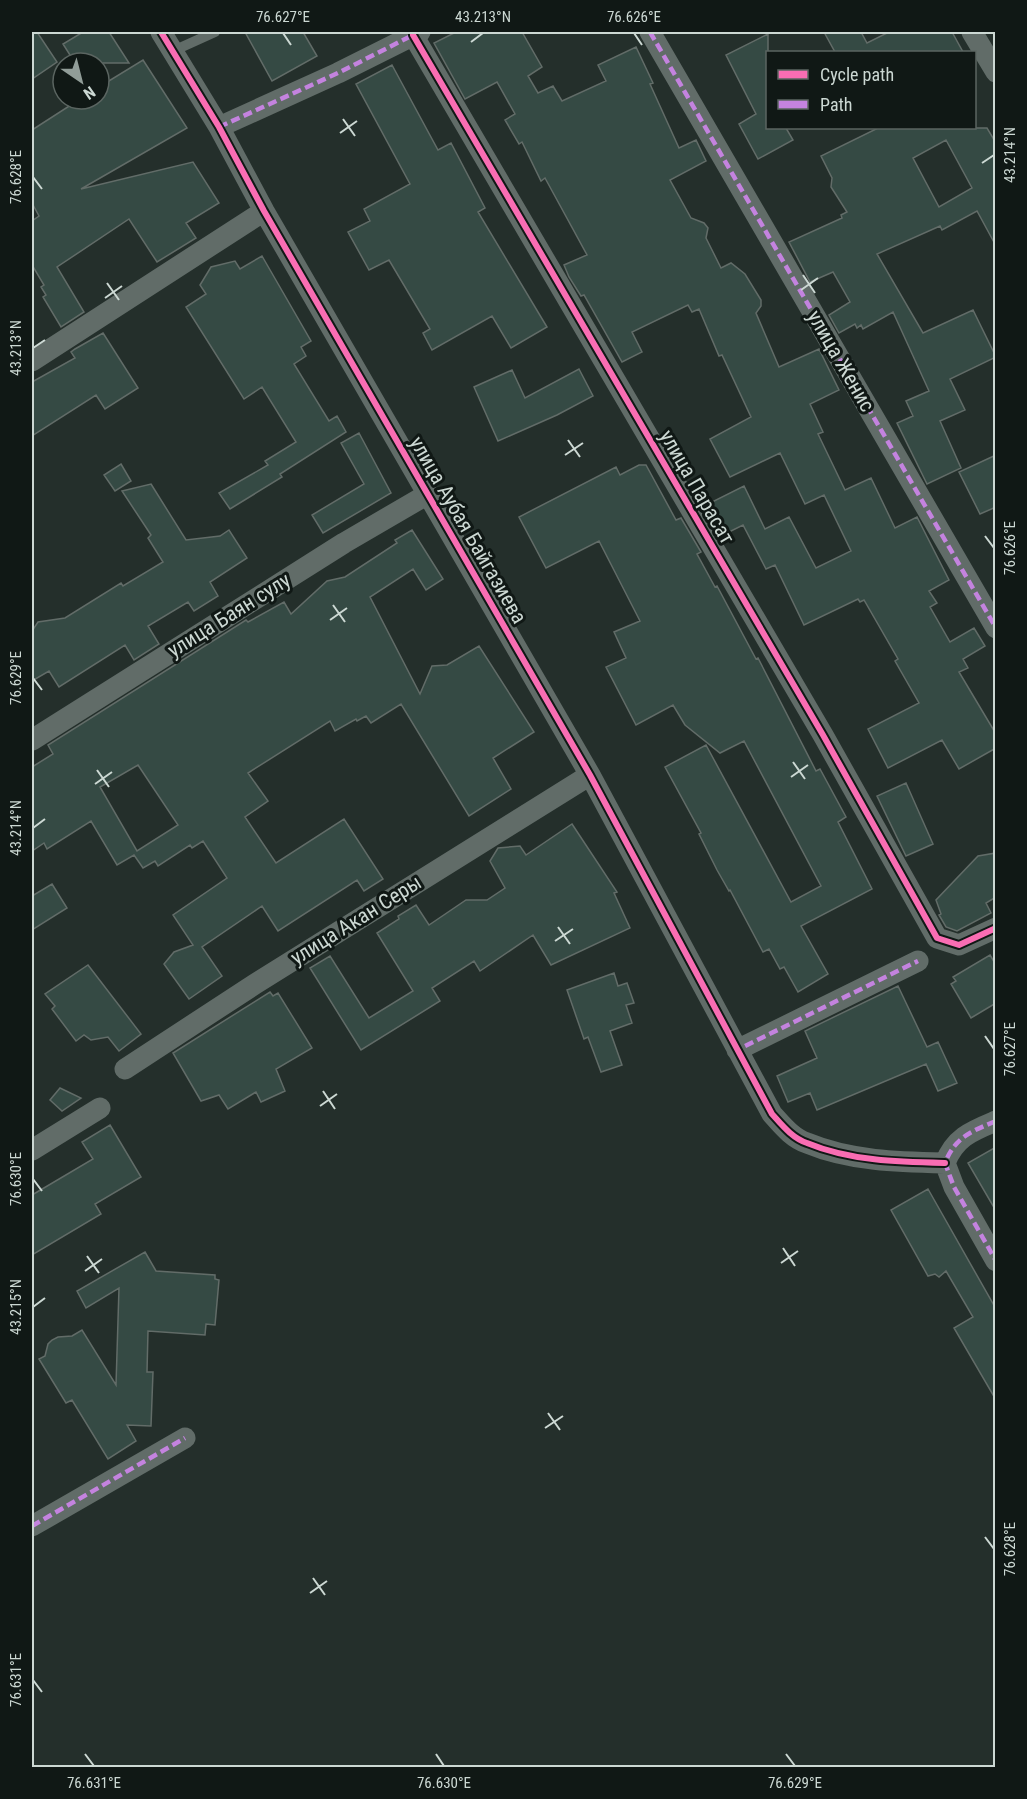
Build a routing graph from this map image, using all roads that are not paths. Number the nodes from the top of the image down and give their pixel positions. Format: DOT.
graph roads {
  1 [pos="161,32"];
  2 [pos="214,32"];
  3 [pos="650,32"];
  4 [pos="972,32"];
  5 [pos="416,33"];
  6 [pos="173,51"];
  7 [pos="996,72"];
  8 [pos="219,127"];
  9 [pos="264,211"];
  10 [pos="32,361"];
  11 [pos="428,494"];
  12 [pos="996,628"];
  13 [pos="32,740"];
  14 [pos="590,775"];
  15 [pos="996,928"];
  16 [pos="918,961"];
  17 [pos="737,1050"];
  18 [pos="125,1069"];
  19 [pos="100,1108"];
  20 [pos="996,1121"];
  21 [pos="32,1150"];
  22 [pos="945,1163"];
  23 [pos="996,1261"];
  24 [pos="185,1438"];
  25 [pos="32,1526"];
  1 -- 6 [label="street, улица Аубая Байгазиева"];
  2 -- 6 [label="lane"];
  3 -- 12 [label="street, улица Женис"];
  4 -- 7 [label="street"];
  5 -- 8 [label="street"];
  5 -- 15 [label="street, улица Парасат"];
  6 -- 8 [label="street, улица Аубая Байгазиева"];
  8 -- 9 [label="street, улица Аубая Байгазиева"];
  9 -- 10 [label="street"];
  9 -- 11 [label="street, улица Аубая Байгазиева"];
  11 -- 13 [label="street, улица Баян сулу"];
  11 -- 14 [label="street, улица Аубая Байгазиева"];
  14 -- 17 [label="street, улица Аубая Байгазиева"];
  14 -- 18 [label="street, улица Акан Серы"];
  16 -- 17 [label="street"];
  17 -- 22 [label="street, улица Аубая Байгазиева"];
  19 -- 21 [label="street"];
  20 -- 22 [label="street"];
  22 -- 23 [label="street"];
  24 -- 25 [label="street"];
}
